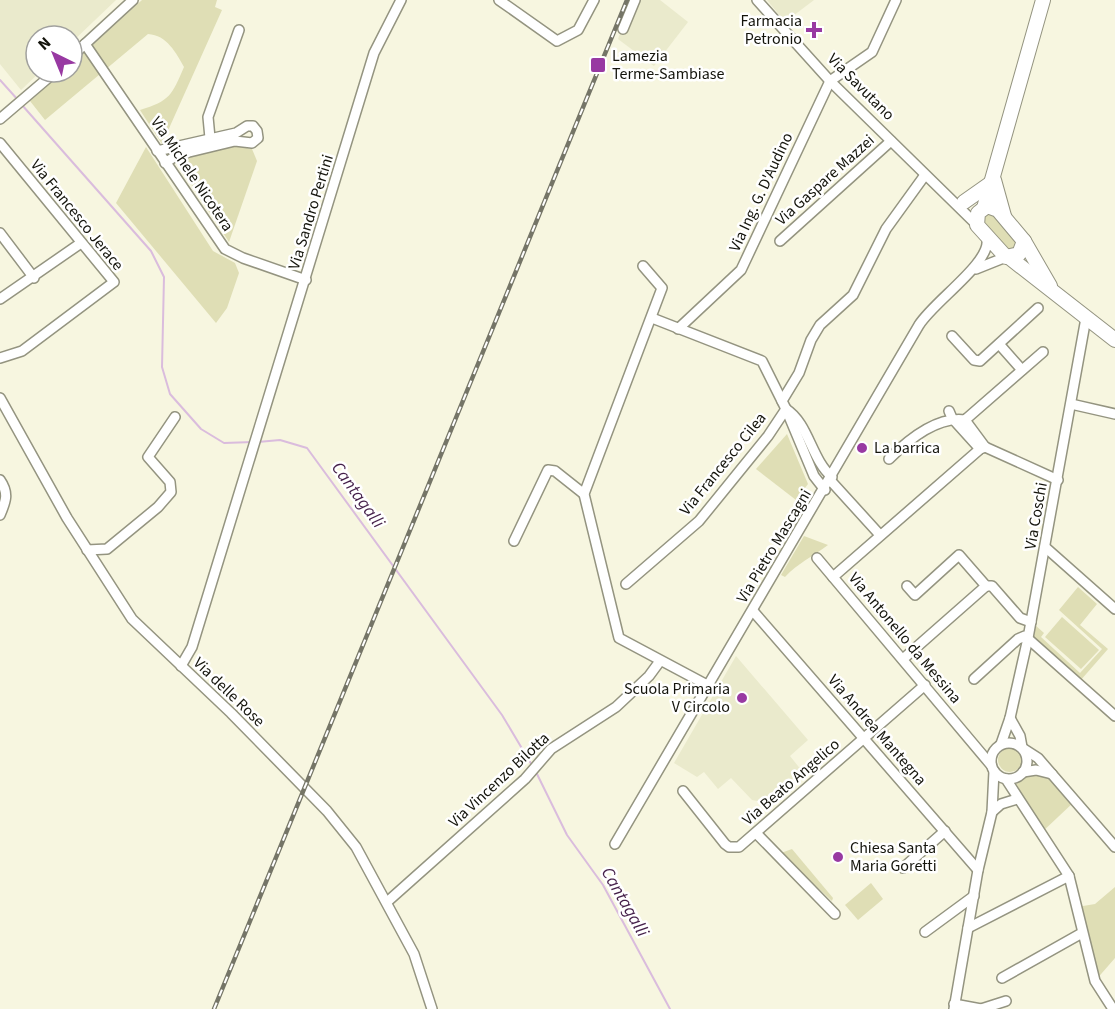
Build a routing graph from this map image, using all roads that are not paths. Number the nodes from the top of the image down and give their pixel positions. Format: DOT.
graph roads {
  1 [pos="133,0"];
  2 [pos="401,0"];
  3 [pos="499,0"];
  4 [pos="594,0"];
  5 [pos="635,0"];
  6 [pos="757,0"];
  7 [pos="896,0"];
  8 [pos="1043,0"];
  9 [pos="623,29"];
  10 [pos="239,30"];
  11 [pos="86,44"];
  12 [pos="830,81"];
  13 [pos="42,84"];
  14 [pos="3,114"];
  15 [pos="210,138"];
  16 [pos="891,141"];
  17 [pos="0,143"];
  18 [pos="157,151"];
  19 [pos="165,164"];
  20 [pos="925,175"];
  21 [pos="994,180"];
  22 [pos="944,195"];
  23 [pos="964,202"];
  24 [pos="983,208"];
  25 [pos="1004,216"];
  26 [pos="976,225"];
  27 [pos="0,233"];
  28 [pos="987,239"];
  29 [pos="1024,241"];
  30 [pos="780,242"];
  31 [pos="81,243"];
  32 [pos="1008,257"];
  33 [pos="643,266"];
  34 [pos="969,274"];
  35 [pos="34,278"];
  36 [pos="306,280"];
  37 [pos="1054,293"];
  38 [pos="0,299"];
  39 [pos="1038,308"];
  40 [pos="652,318"];
  41 [pos="1086,318"];
  42 [pos="678,329"];
  43 [pos="952,336"];
  44 [pos="1115,340"];
  45 [pos="999,344"];
  46 [pos="1043,352"];
  47 [pos="0,358"];
  48 [pos="1022,370"];
  49 [pos="0,398"];
  50 [pos="784,404"];
  51 [pos="1071,404"];
  52 [pos="950,414"];
  53 [pos="1115,414"];
  54 [pos="175,417"];
  55 [pos="965,420"];
  56 [pos="982,448"];
  57 [pos="889,459"];
  58 [pos="831,479"];
  59 [pos="0,480"];
  60 [pos="1058,480"];
  61 [pos="825,490"];
  62 [pos="584,495"];
  63 [pos="0,514"];
  64 [pos="880,535"];
  65 [pos="514,541"];
  66 [pos="1045,547"];
  67 [pos="87,550"];
  68 [pos="817,558"];
  69 [pos="833,577"];
  70 [pos="626,584"];
  71 [pos="907,586"];
  72 [pos="986,586"];
  73 [pos="1115,609"];
  74 [pos="753,610"];
  75 [pos="1032,622"];
  76 [pos="1028,638"];
  77 [pos="903,659"];
  78 [pos="660,661"];
  79 [pos="181,666"];
  80 [pos="974,679"];
  81 [pos="925,685"];
  82 [pos="709,686"];
  83 [pos="1115,716"];
  84 [pos="1010,718"];
  85 [pos="864,738"];
  86 [pos="973,741"];
  87 [pos="998,746"];
  88 [pos="1023,748"];
  89 [pos="992,768"];
  90 [pos="1021,774"];
  91 [pos="1052,774"];
  92 [pos="1004,779"];
  93 [pos="683,791"];
  94 [pos="1018,800"];
  95 [pos="992,810"];
  96 [pos="945,831"];
  97 [pos="756,833"];
  98 [pos="615,844"];
  99 [pos="1115,847"];
  100 [pos="983,851"];
  101 [pos="966,855"];
  102 [pos="903,868"];
  103 [pos="978,870"];
  104 [pos="1069,876"];
  105 [pos="974,896"];
  106 [pos="387,902"];
  107 [pos="835,914"];
  108 [pos="968,928"];
  109 [pos="925,932"];
  110 [pos="1082,933"];
  111 [pos="1002,978"];
  112 [pos="1006,1001"];
  113 [pos="954,1007"];
  114 [pos="432,1009"];
  115 [pos="981,1009"];
  116 [pos="1113,1009"];
  1 -- 11 [label="street"];
  2 -- 36 [label="street, Via Sandro Pertini"];
  3 -- 4 [label="street"];
  5 -- 9 [label="street"];
  6 -- 12 [label="street, Via Savutano"];
  7 -- 12 [label="street"];
  8 -- 21 [label="street"];
  10 -- 15 [label="street"];
  11 -- 18 [label="street, Via Michele Nicotera"];
  12 -- 16 [label="street, Via Savutano"];
  12 -- 42 [label="street, Via Ing. G. D'Audino"];
  13 -- 14 [label="street"];
  15 -- 18 [label="street"];
  15 -- 19 [label="street"];
  16 -- 20 [label="street, Via Savutano"];
  16 -- 30 [label="street, Via Gaspare Mazzei"];
  17 -- 31 [label="street, Via Francesco Jerace"];
  18 -- 19 [label="street, Via Michele Nicotera"];
  19 -- 36 [label="street, Via Michele Nicotera"];
  20 -- 22 [label="street, Via Savutano"];
  20 -- 50 [label="street, Via Francesco Cilea"];
  21 -- 23 [label="street"];
  21 -- 24 [label="street"];
  21 -- 25 [label="street"];
  22 -- 23 [label="street"];
  22 -- 26 [label="street, Via Savutano"];
  23 -- 24 [label="street"];
  24 -- 25 [label="street"];
  24 -- 26 [label="street"];
  25 -- 29 [label="street"];
  26 -- 28 [label="street"];
  27 -- 35 [label="street"];
  28 -- 32 [label="street"];
  28 -- 34 [label="street"];
  29 -- 32 [label="street"];
  29 -- 37 [label="street"];
  31 -- 35 [label="street"];
  31 -- 47 [label="street, Via Francesco Jerace"];
  32 -- 34 [label="street"];
  32 -- 37 [label="street"];
  33 -- 40 [label="street"];
  34 -- 58 [label="street, Via Pietro Mascagni"];
  35 -- 38 [label="street"];
  36 -- 79 [label="street, Via Sandro Pertini"];
  37 -- 41 [label="street"];
  39 -- 45 [label="street"];
  40 -- 42 [label="street"];
  40 -- 62 [label="street"];
  41 -- 44 [label="street"];
  41 -- 51 [label="street, Via Coschi"];
  42 -- 50 [label="street"];
  43 -- 45 [label="street"];
  45 -- 48 [label="street"];
  46 -- 48 [label="street"];
  48 -- 55 [label="street"];
  49 -- 67 [label="street, Via delle Rose"];
  50 -- 58 [label="street"];
  50 -- 61 [label="street"];
  50 -- 70 [label="street, Via Francesco Cilea"];
  51 -- 53 [label="street"];
  51 -- 60 [label="street, Via Coschi"];
  52 -- 55 [label="street"];
  52 -- 56 [label="street"];
  52 -- 57 [label="street"];
  54 -- 67 [label="street"];
  55 -- 56 [label="street"];
  56 -- 60 [label="street"];
  56 -- 64 [label="street, Via Antonello da Messina"];
  58 -- 61 [label="street, Via Pietro Mascagni"];
  58 -- 64 [label="street"];
  59 -- 63 [label="street"];
  60 -- 66 [label="street, Via Coschi"];
  61 -- 74 [label="street, Via Pietro Mascagni"];
  62 -- 65 [label="street"];
  62 -- 78 [label="street"];
  64 -- 69 [label="street, Via Antonello da Messina"];
  66 -- 73 [label="street"];
  66 -- 75 [label="street, Via Coschi"];
  67 -- 79 [label="street, Via delle Rose"];
  68 -- 69 [label="street"];
  69 -- 77 [label="street, Via Antonello da Messina"];
  71 -- 72 [label="street"];
  72 -- 75 [label="street"];
  72 -- 77 [label="street"];
  74 -- 82 [label="street, Via Pietro Mascagni"];
  74 -- 85 [label="street, Via Andrea Mantegna"];
  75 -- 76 [label="street, Via Coschi"];
  76 -- 80 [label="street"];
  76 -- 83 [label="street"];
  76 -- 84 [label="street, Via Coschi"];
  77 -- 81 [label="street, Via Antonello da Messina"];
  78 -- 82 [label="street"];
  78 -- 106 [label="street, Via Vincenzo Bilotta"];
  79 -- 106 [label="street, Via delle Rose"];
  81 -- 85 [label="street, Via Beato Angelico"];
  81 -- 86 [label="street, Via Antonello da Messina"];
  82 -- 98 [label="street, Via Pietro Mascagni"];
  84 -- 87 [label="street, Via Coschi"];
  84 -- 88 [label="street"];
  85 -- 96 [label="street, Via Andrea Mantegna"];
  85 -- 97 [label="street, Via Beato Angelico"];
  86 -- 87 [label="street"];
  86 -- 89 [label="street, Via Antonello da Messina"];
  87 -- 88 [label="street"];
  87 -- 89 [label="street"];
  88 -- 90 [label="street"];
  88 -- 91 [label="street"];
  89 -- 92 [label="street"];
  89 -- 95 [label="street"];
  90 -- 91 [label="street"];
  90 -- 92 [label="street"];
  90 -- 94 [label="street"];
  91 -- 99 [label="street"];
  92 -- 94 [label="street"];
  92 -- 95 [label="street"];
  93 -- 97 [label="street, Via Beato Angelico"];
  94 -- 95 [label="street"];
  94 -- 104 [label="street"];
  95 -- 100 [label="street"];
  96 -- 101 [label="street, Via Andrea Mantegna"];
  96 -- 102 [label="street"];
  97 -- 107 [label="street"];
  100 -- 101 [label="street"];
  100 -- 103 [label="street"];
  101 -- 103 [label="street, Via Andrea Mantegna"];
  103 -- 105 [label="street"];
  104 -- 108 [label="street"];
  104 -- 110 [label="street"];
  105 -- 108 [label="street"];
  105 -- 109 [label="street"];
  106 -- 114 [label="street, Via delle Rose"];
  108 -- 113 [label="street"];
  110 -- 111 [label="street"];
  110 -- 116 [label="street"];
  112 -- 115 [label="street"];
  113 -- 115 [label="street"];
}
